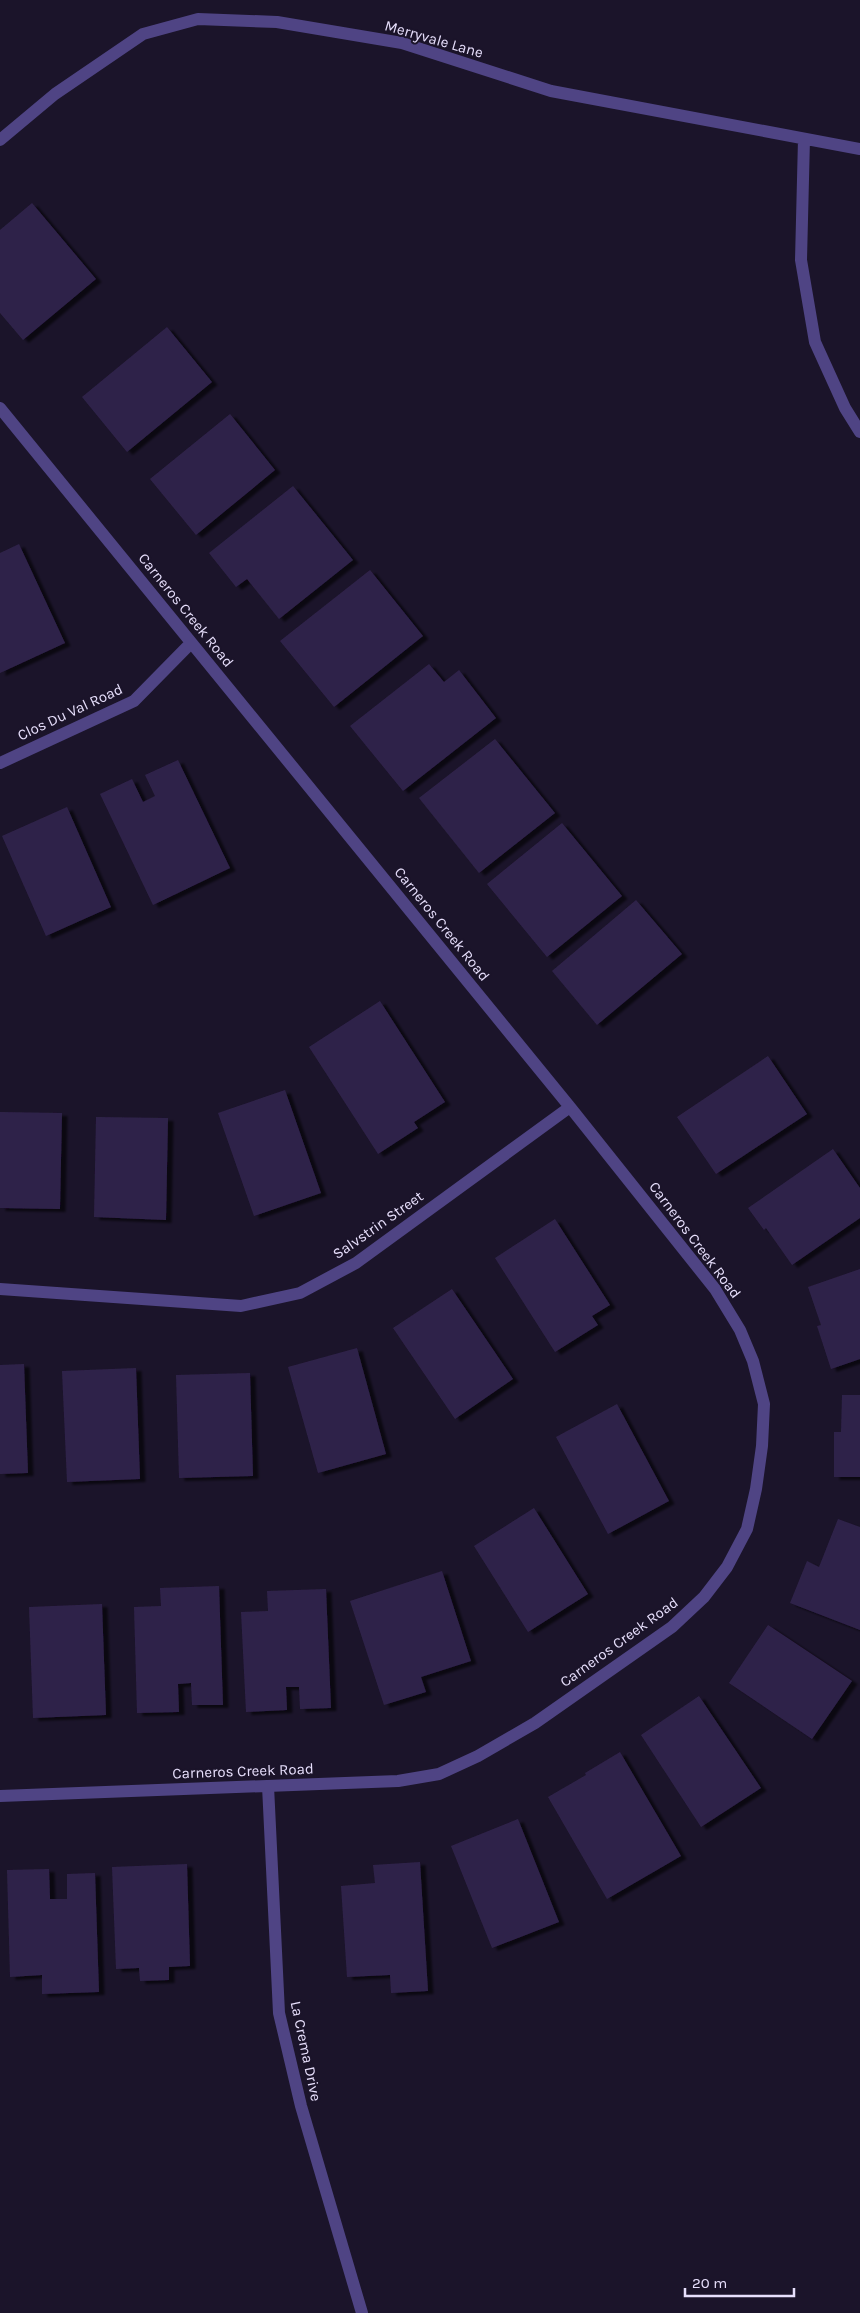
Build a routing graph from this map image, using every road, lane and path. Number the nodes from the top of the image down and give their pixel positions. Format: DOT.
graph roads {
  1 [pos="804,139"];
  2 [pos="0,140"];
  3 [pos="860,149"];
  4 [pos="0,408"];
  5 [pos="860,432"];
  6 [pos="191,643"];
  7 [pos="0,763"];
  8 [pos="570,1107"];
  9 [pos="0,1289"];
  10 [pos="268,1786"];
  11 [pos="0,1796"];
  12 [pos="362,2313"];
  1 -- 2 [label="street, Merryvale Lane"];
  1 -- 3 [label="street, Merryvale Lane"];
  1 -- 5 [label="street"];
  4 -- 6 [label="street, Carneros Creek Road"];
  6 -- 7 [label="street, Clos Du Val Road"];
  6 -- 8 [label="street, Carneros Creek Road"];
  8 -- 9 [label="street, Salvstrin Street"];
  8 -- 10 [label="street, Carneros Creek Road"];
  10 -- 11 [label="street, Carneros Creek Road"];
  10 -- 12 [label="street, La Crema Drive"];
}
